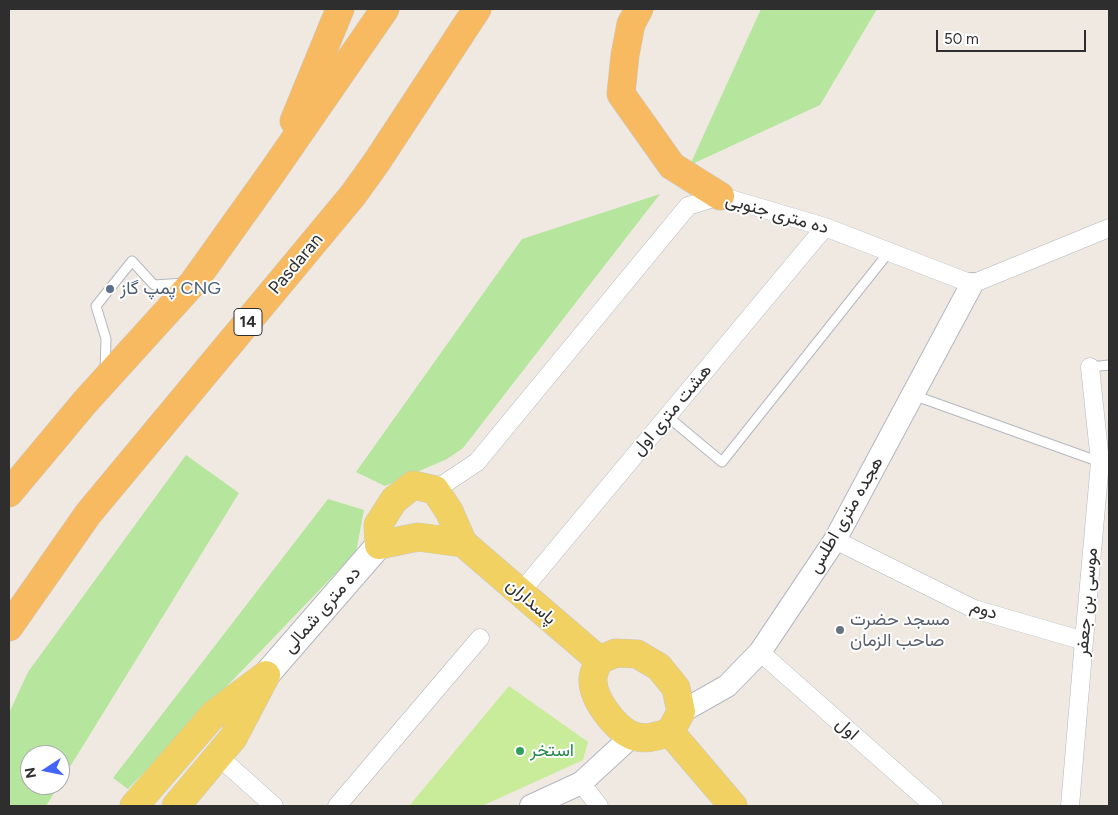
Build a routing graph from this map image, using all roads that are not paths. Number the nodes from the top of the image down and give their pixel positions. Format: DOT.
graph roads {
  1 [pos="340,9"];
  2 [pos="385,9"];
  3 [pos="488,9"];
  4 [pos="639,9"];
  5 [pos="471,17"];
  6 [pos="273,171"];
  7 [pos="720,196"];
  8 [pos="825,226"];
  9 [pos="1109,228"];
  10 [pos="889,252"];
  11 [pos="193,283"];
  12 [pos="972,284"];
  13 [pos="1109,365"];
  14 [pos="1090,367"];
  15 [pos="104,381"];
  16 [pos="913,395"];
  17 [pos="667,416"];
  18 [pos="1100,462"];
  19 [pos="435,490"];
  20 [pos="9,493"];
  21 [pos="835,540"];
  22 [pos="463,543"];
  23 [pos="379,545"];
  24 [pos="520,593"];
  25 [pos="9,627"];
  26 [pos="480,638"];
  27 [pos="1084,641"];
  28 [pos="760,652"];
  29 [pos="599,660"];
  30 [pos="266,675"];
  31 [pos="675,722"];
  32 [pos="632,736"];
  33 [pos="218,756"];
  34 [pos="581,783"];
  35 [pos="134,806"];
  36 [pos="176,806"];
  37 [pos="274,806"];
  38 [pos="337,806"];
  39 [pos="531,806"];
  40 [pos="599,806"];
  41 [pos="733,806"];
  42 [pos="934,806"];
  43 [pos="1070,806"];
  1 -- 6 [label="highway"];
  2 -- 6 [label="highway"];
  3 -- 5 [label="highway"];
  4 -- 7 [label="highway"];
  5 -- 25 [label="highway, Pasdaran / 14"];
  6 -- 11 [label="highway"];
  7 -- 8 [label="street, ده متری جنوبی"];
  7 -- 19 [label="street, ده متری جنوبی"];
  8 -- 10 [label="street, ده متری جنوبی"];
  8 -- 17 [label="street, هشت متری اول"];
  9 -- 12 [label="street"];
  10 -- 12 [label="street, ده متری جنوبی"];
  10 -- 17 [label="lane"];
  11 -- 15 [label="highway"];
  11 -- 15 [label="lane"];
  12 -- 16 [label="street, هجده متری اطلس"];
  13 -- 14 [label="lane"];
  14 -- 18 [label="street, موسی بن جعفر"];
  15 -- 20 [label="highway"];
  16 -- 18 [label="lane"];
  16 -- 21 [label="street, هجده متری اطلس"];
  17 -- 24 [label="street, هشت متری اول"];
  18 -- 27 [label="street, موسی بن جعفر"];
  19 -- 22 [label="main road, پاسداران"];
  19 -- 23 [label="main road"];
  21 -- 27 [label="street, دوم"];
  21 -- 28 [label="street, هجده متری اطلس"];
  22 -- 23 [label="main road"];
  22 -- 24 [label="main road, پاسداران"];
  23 -- 30 [label="main road, ده متری شمالی"];
  24 -- 29 [label="main road, پاسداران"];
  26 -- 38 [label="street"];
  27 -- 43 [label="street, موسی بن جعفر"];
  28 -- 31 [label="street, هجده متری اطلس"];
  28 -- 42 [label="street, اول"];
  29 -- 31 [label="main road"];
  29 -- 32 [label="main road"];
  30 -- 33 [label="main road"];
  30 -- 35 [label="main road"];
  31 -- 32 [label="main road"];
  31 -- 41 [label="main road"];
  32 -- 34 [label="street"];
  33 -- 36 [label="main road"];
  33 -- 37 [label="street"];
  34 -- 39 [label="street"];
  34 -- 40 [label="street"];
}
